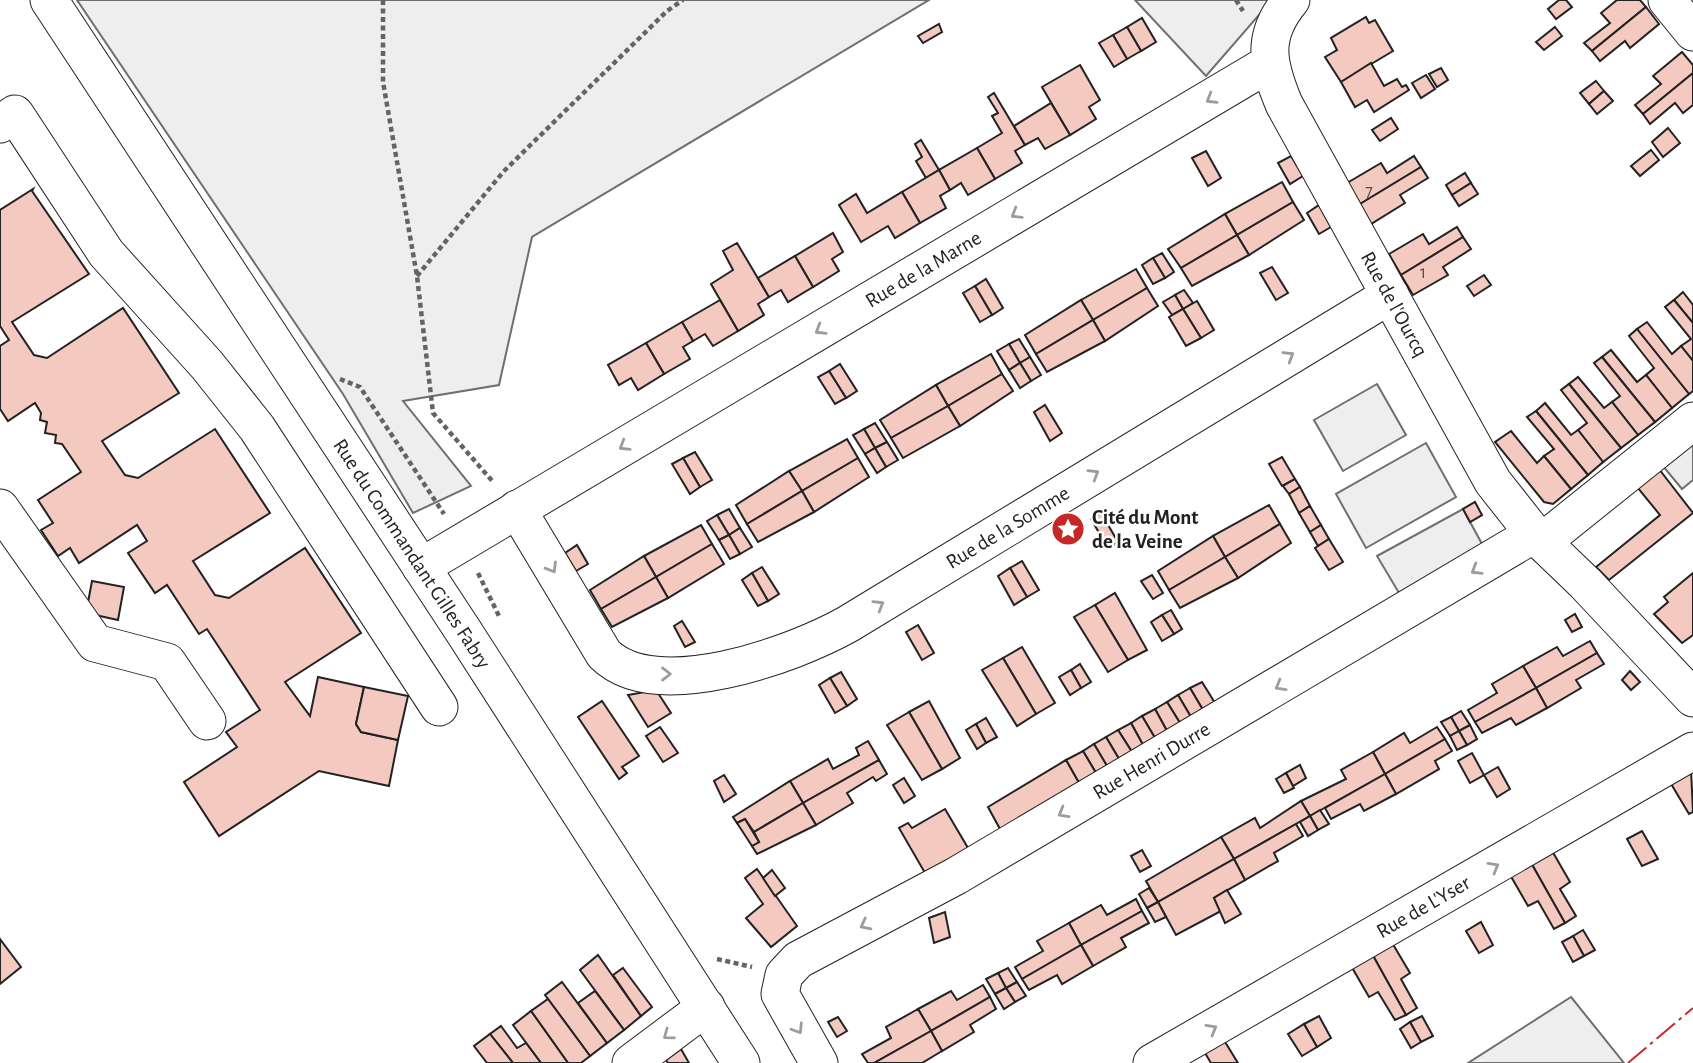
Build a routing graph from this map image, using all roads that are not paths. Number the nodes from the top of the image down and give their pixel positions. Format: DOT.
graph roads {
  1 [pos="50,0"];
  2 [pos="57,0"];
  3 [pos="1292,0"];
  4 [pos="1667,0"];
  5 [pos="1693,32"];
  6 [pos="80,43"];
  7 [pos="1270,64"];
  8 [pos="0,124"];
  9 [pos="1390,295"];
  10 [pos="1693,421"];
  11 [pos="517,509"];
  12 [pos="1,513"];
  13 [pos="1538,538"];
  14 [pos="421,566"];
  15 [pos="1693,698"];
  16 [pos="439,707"];
  17 [pos="207,721"];
  18 [pos="1693,751"];
  19 [pos="706,1007"];
  20 [pos="631,1063"];
  21 [pos="741,1063"];
  22 [pos="820,1063"];
  23 [pos="1152,1063"];
  1 -- 6 [label="street, Rue du Commandant Gilles Fabry"];
  2 -- 6 [label="street, Rue du Commandant Gilles Fabry"];
  3 -- 7 [label="street"];
  4 -- 5 [label="street"];
  6 -- 14 [label="street, Rue du Commandant Gilles Fabry"];
  7 -- 9 [label="street, Rue de l'Ourcq"];
  7 -- 11 [label="street, Rue de la Marne, one-way"];
  8 -- 16 [label="street"];
  11 -- 9 [label="street, Rue de la Somme, one-way"];
  9 -- 13 [label="street, Rue de l'Ourcq"];
  10 -- 13 [label="street, Rue Henri Durre"];
  11 -- 14 [label="street, Rue de la Marne"];
  12 -- 17 [label="street"];
  13 -- 15 [label="street, Rue de l'Ourcq"];
  13 -- 22 [label="street, Rue Henri Durre, one-way"];
  14 -- 19 [label="street, Rue du Commandant Gilles Fabry"];
  23 -- 18 [label="street, Rue de L'Yser, one-way"];
  19 -- 20 [label="street, one-way"];
  19 -- 21 [label="street, Rue du Commandant Gilles Fabry"];
}
